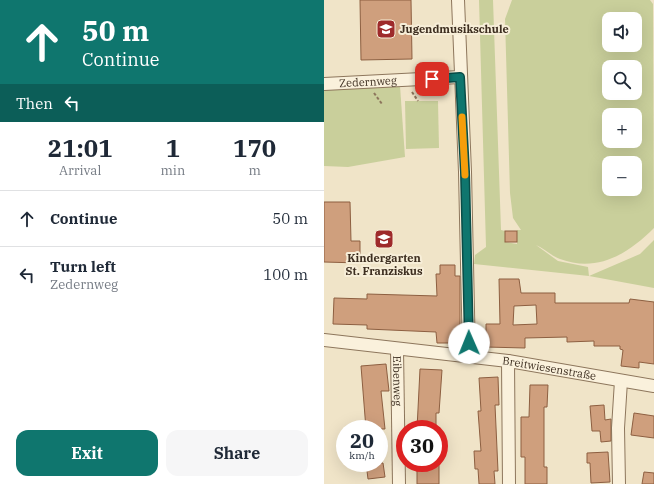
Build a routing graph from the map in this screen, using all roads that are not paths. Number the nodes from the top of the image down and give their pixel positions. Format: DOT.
graph roads {
  1 [pos="458,0"];
  2 [pos="460,77"];
  3 [pos="324,84"];
  4 [pos="324,340"];
  5 [pos="397,349"];
  6 [pos="469,356"];
  7 [pos="508,361"];
  8 [pos="621,381"];
  9 [pos="654,386"];
  10 [pos="399,484"];
  11 [pos="509,484"];
  12 [pos="619,484"];
  1 -- 2 [label="street"];
  2 -- 3 [label="street, Zedernweg"];
  2 -- 6 [label="street"];
  4 -- 5 [label="street, Breitwiesenstraße"];
  5 -- 6 [label="street, Breitwiesenstraße"];
  5 -- 10 [label="street, Eibenweg"];
  6 -- 7 [label="street, Breitwiesenstraße"];
  7 -- 8 [label="street, Breitwiesenstraße"];
  7 -- 11 [label="street"];
  8 -- 9 [label="street, Breitwiesenstraße"];
  8 -- 12 [label="street"];
}
